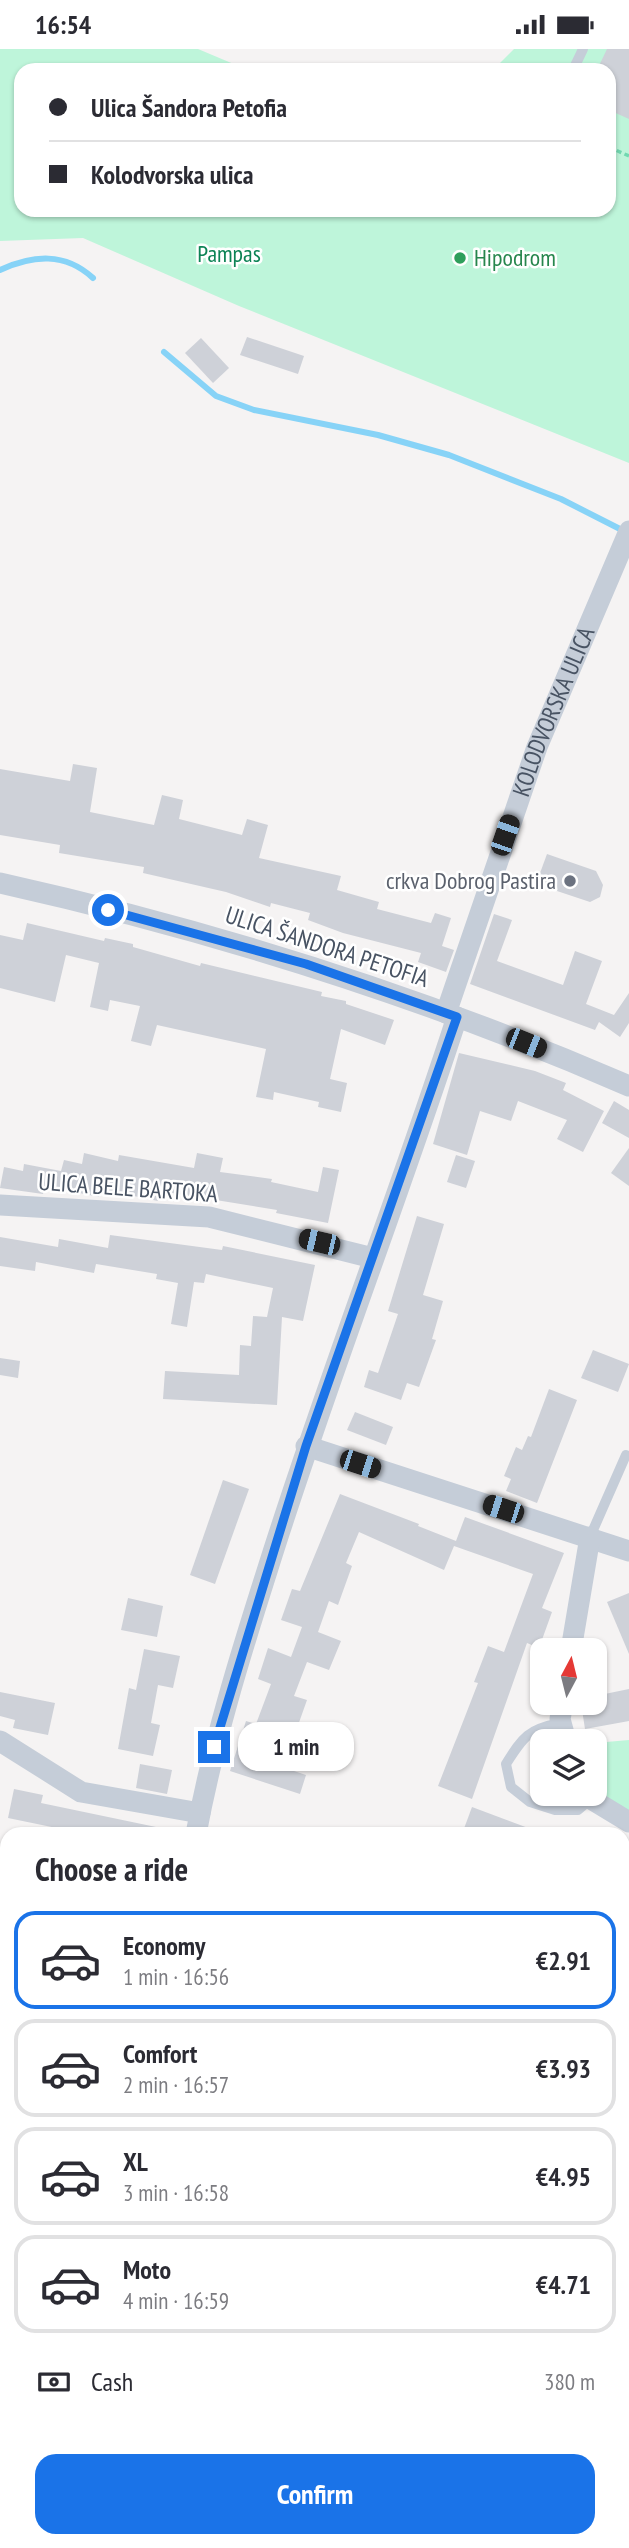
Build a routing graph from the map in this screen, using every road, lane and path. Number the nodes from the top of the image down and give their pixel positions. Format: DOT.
graph roads {
  1 [pos="629,531"];
  2 [pos="0,883"];
  3 [pos="452,1015"];
  4 [pos="629,1086"];
  5 [pos="0,1205"];
  6 [pos="373,1258"];
  7 [pos="306,1446"];
  8 [pos="626,1455"];
  9 [pos="590,1537"];
  10 [pos="629,1551"];
  11 [pos="573,1638"];
  12 [pos="563,1722"];
  13 [pos="537,1729"];
  14 [pos="530,1733"];
  15 [pos="0,1741"];
  16 [pos="530,1803"];
  17 [pos="541,1806"];
  18 [pos="582,1806"];
  19 [pos="604,1806"];
  20 [pos="629,1822"];
  21 [pos="198,1823"];
  1 -- 3 [label="street, KOLODVORSKA ULICA"];
  2 -- 3 [label="street, ULICA ŠANDORA PETOFIA"];
  3 -- 4 [label="street, ULICA ŠANDORA PETOFIA"];
  3 -- 6 [label="street, KOLODVORSKA ULICA"];
  5 -- 6 [label="street, ULICA BELE BARTOKA"];
  6 -- 7 [label="street, KOLODVORSKA ULICA"];
  7 -- 9 [label="street"];
  7 -- 21 [label="street, KOLODVORSKA ULICA"];
  8 -- 9 [label="lane"];
  9 -- 10 [label="street"];
  9 -- 11 [label="street"];
  12 -- 13 [label="lane"];
  14 -- 16 [label="lane"];
  15 -- 21 [label="street"];
  17 -- 18 [label="lane"];
  19 -- 20 [label="street"];
}
